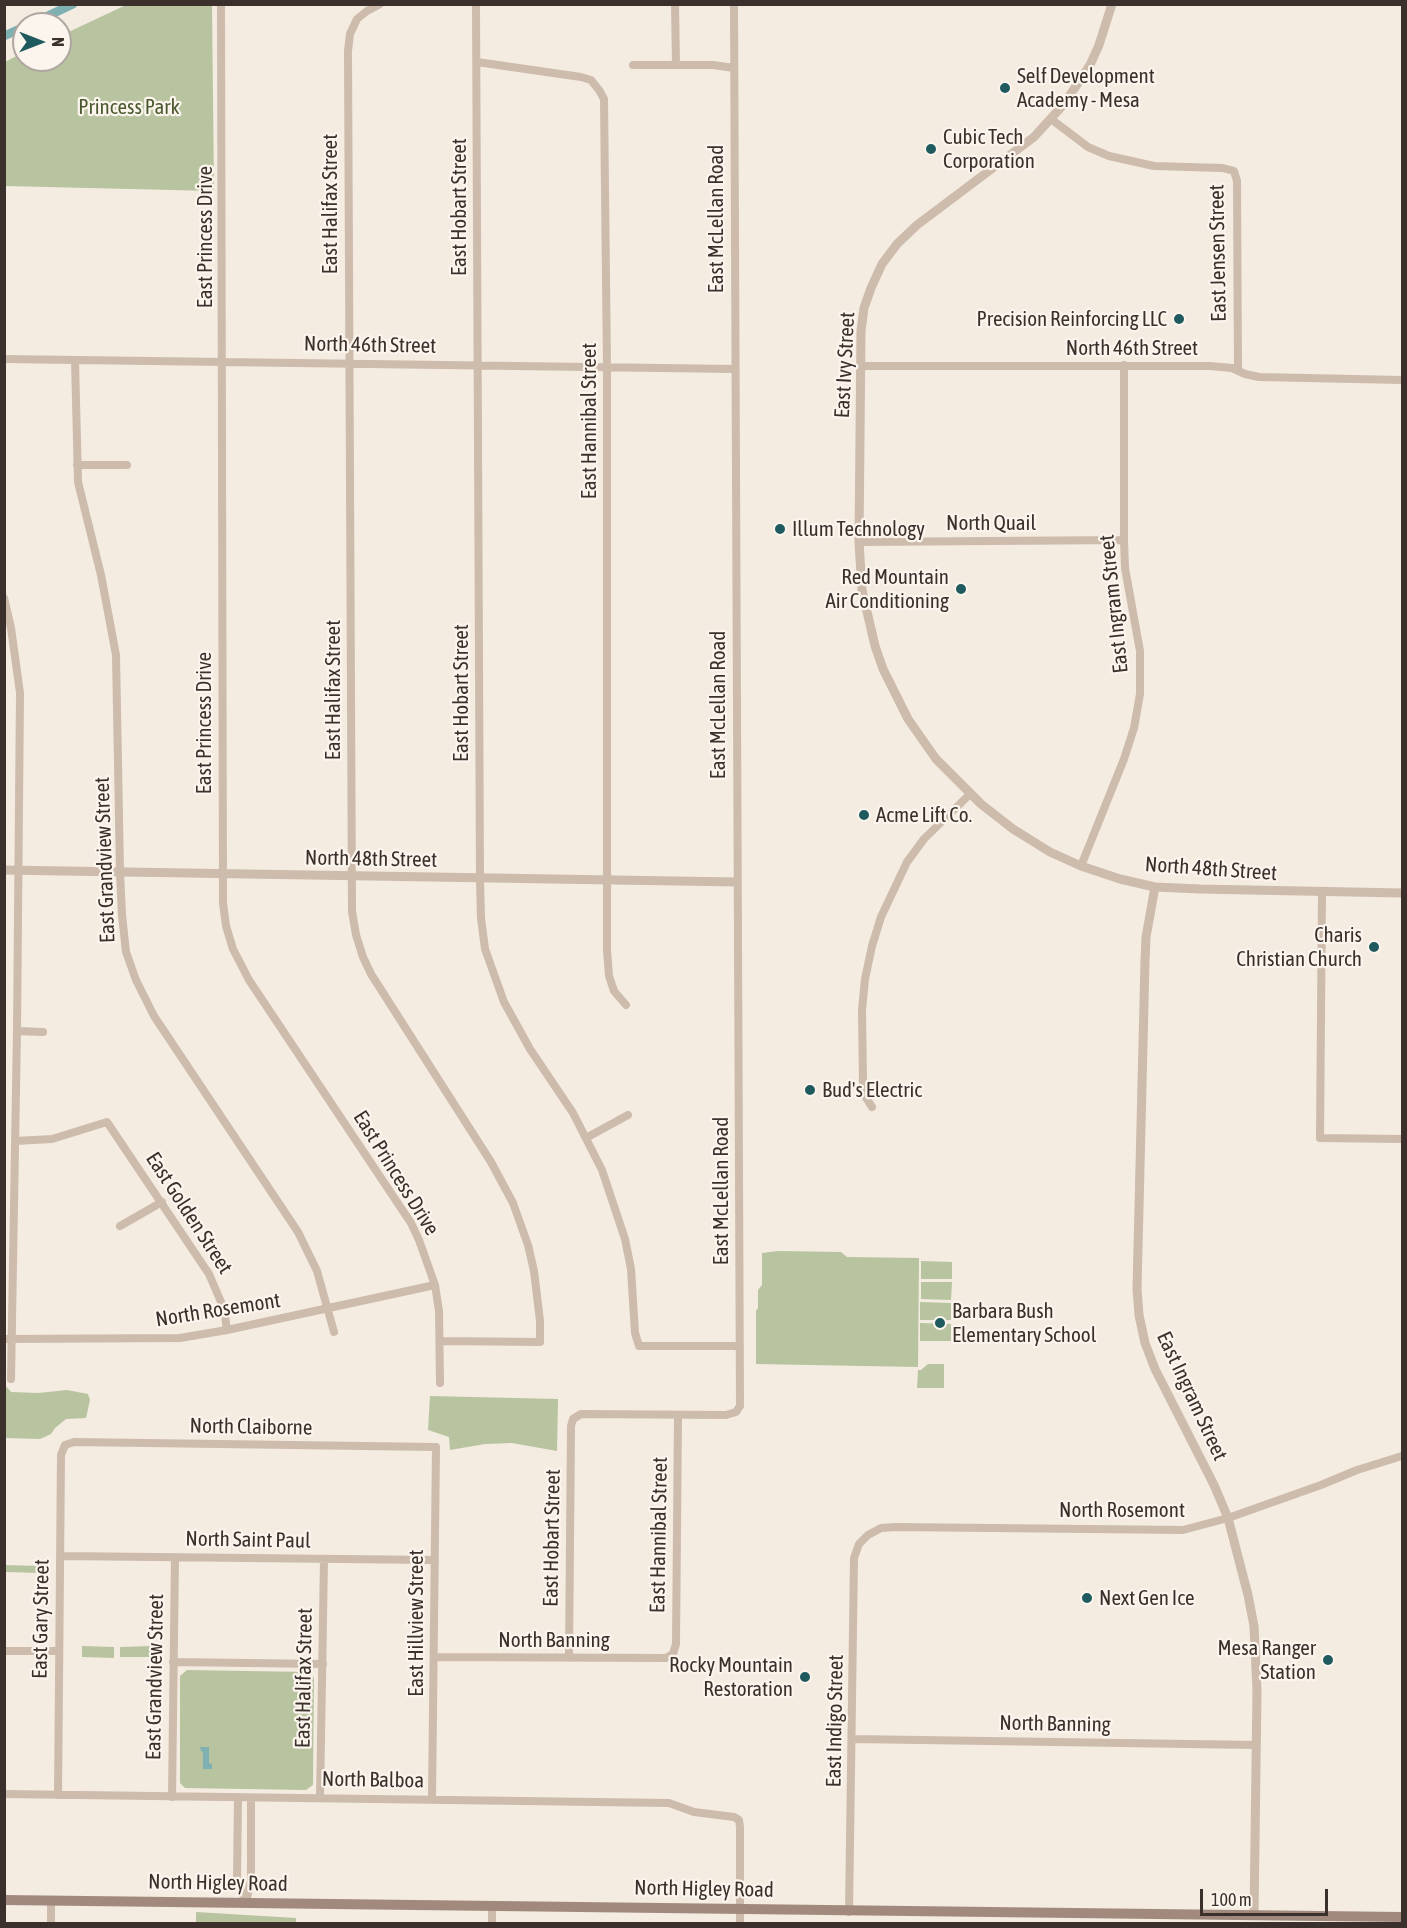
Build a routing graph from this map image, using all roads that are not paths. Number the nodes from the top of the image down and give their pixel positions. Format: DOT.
graph roads {
  1 [pos="221,4"];
  2 [pos="380,4"];
  3 [pos="476,4"];
  4 [pos="675,4"];
  5 [pos="734,4"];
  6 [pos="1111,5"];
  7 [pos="477,62"];
  8 [pos="633,65"];
  9 [pos="676,65"];
  10 [pos="734,68"];
  11 [pos="1052,119"];
  12 [pos="4,358"];
  13 [pos="75,360"];
  14 [pos="221,361"];
  15 [pos="348,363"];
  16 [pos="477,365"];
  17 [pos="1124,365"];
  18 [pos="860,366"];
  19 [pos="607,368"];
  20 [pos="734,369"];
  21 [pos="1238,371"];
  22 [pos="1402,380"];
  23 [pos="77,465"];
  24 [pos="127,465"];
  25 [pos="1124,540"];
  26 [pos="859,542"];
  27 [pos="4,598"];
  28 [pos="970,794"];
  29 [pos="1081,866"];
  30 [pos="4,870"];
  31 [pos="19,871"];
  32 [pos="120,872"];
  33 [pos="223,874"];
  34 [pos="352,877"];
  35 [pos="480,879"];
  36 [pos="608,881"];
  37 [pos="737,882"];
  38 [pos="1155,886"];
  39 [pos="1322,892"];
  40 [pos="1402,893"];
  41 [pos="626,1005"];
  42 [pos="17,1031"];
  43 [pos="43,1032"];
  44 [pos="872,1107"];
  45 [pos="628,1115"];
  46 [pos="586,1138"];
  47 [pos="1402,1139"];
  48 [pos="15,1141"];
  49 [pos="162,1202"];
  50 [pos="120,1226"];
  51 [pos="435,1285"];
  52 [pos="328,1308"];
  53 [pos="227,1330"];
  54 [pos="334,1332"];
  55 [pos="8,1339"];
  56 [pos="441,1341"];
  57 [pos="740,1346"];
  58 [pos="11,1379"];
  59 [pos="440,1383"];
  60 [pos="678,1416"];
  61 [pos="65,1445"];
  62 [pos="436,1447"];
  63 [pos="1402,1456"];
  64 [pos="1228,1518"];
  65 [pos="868,1535"];
  66 [pos="60,1556"];
  67 [pos="175,1557"];
  68 [pos="324,1559"];
  69 [pos="435,1560"];
  70 [pos="4,1651"];
  71 [pos="58,1651"];
  72 [pos="673,1654"];
  73 [pos="434,1657"];
  74 [pos="569,1658"];
  75 [pos="173,1662"];
  76 [pos="323,1664"];
  77 [pos="853,1739"];
  78 [pos="1256,1745"];
  79 [pos="4,1794"];
  80 [pos="58,1795"];
  81 [pos="172,1797"];
  82 [pos="238,1797"];
  83 [pos="251,1798"];
  84 [pos="320,1798"];
  85 [pos="432,1799"];
  86 [pos="4,1900"];
  87 [pos="51,1901"];
  88 [pos="246,1903"];
  89 [pos="492,1905"];
  90 [pos="740,1909"];
  91 [pos="849,1912"];
  92 [pos="1402,1917"];
  93 [pos="1254,1921"];
  94 [pos="51,1923"];
  95 [pos="492,1923"];
  96 [pos="740,1923"];
  1 -- 14 [label="street, East Princess Drive"];
  2 -- 15 [label="street, East Halifax Street"];
  3 -- 7 [label="street, East Hobart Street"];
  4 -- 9 [label="street"];
  5 -- 10 [label="street, East McLellan Road"];
  6 -- 11 [label="street, East Ivy Street"];
  7 -- 16 [label="street, East Hobart Street"];
  7 -- 19 [label="street, East Hannibal Street"];
  8 -- 9 [label="street"];
  9 -- 10 [label="street"];
  10 -- 20 [label="street, East McLellan Road"];
  11 -- 18 [label="street, East Ivy Street"];
  11 -- 21 [label="street, East Jensen Street"];
  12 -- 13 [label="street, North 46th Street"];
  13 -- 14 [label="street, North 46th Street"];
  13 -- 23 [label="street, East Grandview Street"];
  14 -- 15 [label="street, North 46th Street"];
  14 -- 33 [label="street, East Princess Drive"];
  15 -- 16 [label="street, North 46th Street"];
  15 -- 34 [label="street, East Halifax Street"];
  16 -- 19 [label="street, North 46th Street"];
  16 -- 35 [label="street, East Hobart Street"];
  17 -- 18 [label="street, North 46th Street"];
  17 -- 21 [label="street, North 46th Street"];
  17 -- 25 [label="street, East Ingram Street"];
  18 -- 26 [label="street, East Ivy Street"];
  19 -- 20 [label="street, North 46th Street"];
  19 -- 36 [label="street, East Hannibal Street"];
  20 -- 37 [label="street, East McLellan Road"];
  21 -- 22 [label="street, North 46th Street"];
  23 -- 24 [label="street"];
  23 -- 32 [label="street, East Grandview Street"];
  25 -- 26 [label="street, North Quail"];
  25 -- 29 [label="street, East Ingram Street"];
  26 -- 28 [label="street, East Ivy Street"];
  27 -- 31 [label="street"];
  28 -- 29 [label="street, North 48th Street"];
  28 -- 44 [label="street"];
  29 -- 38 [label="street, North 48th Street"];
  30 -- 31 [label="street, North 48th Street"];
  31 -- 32 [label="street, North 48th Street"];
  31 -- 42 [label="street"];
  32 -- 33 [label="street, North 48th Street"];
  32 -- 52 [label="street, East Grandview Street"];
  33 -- 34 [label="street, North 48th Street"];
  33 -- 51 [label="street, East Princess Drive"];
  34 -- 35 [label="street, North 48th Street"];
  34 -- 56 [label="street, East Halifax Street"];
  35 -- 36 [label="street, North 48th Street"];
  35 -- 46 [label="street, East Hobart Street"];
  36 -- 37 [label="street, North 48th Street"];
  36 -- 41 [label="street, East Hannibal Street"];
  37 -- 57 [label="street, East McLellan Road"];
  38 -- 39 [label="street, North 48th Street"];
  38 -- 64 [label="street, East Ingram Street"];
  39 -- 40 [label="street, North 48th Street"];
  39 -- 47 [label="street"];
  42 -- 43 [label="street"];
  42 -- 48 [label="street"];
  45 -- 46 [label="street"];
  46 -- 57 [label="street, East Hobart Street"];
  48 -- 49 [label="street, East Golden Street"];
  48 -- 55 [label="street"];
  49 -- 50 [label="street"];
  49 -- 53 [label="street, East Golden Street"];
  51 -- 52 [label="street, North Rosemont"];
  51 -- 56 [label="street, East Princess Drive"];
  52 -- 53 [label="street, North Rosemont"];
  52 -- 54 [label="street, East Grandview Street"];
  53 -- 55 [label="street, North Rosemont"];
  55 -- 58 [label="street"];
  56 -- 59 [label="street, East Princess Drive"];
  57 -- 60 [label="street, East McLellan Road"];
  60 -- 72 [label="street, East Hannibal Street"];
  60 -- 74 [label="street, East Hobart Street"];
  61 -- 62 [label="street, North Claiborne"];
  61 -- 66 [label="street, East Gary Street"];
  62 -- 69 [label="street, East Hillview Street"];
  63 -- 64 [label="street, North Rosemont"];
  64 -- 65 [label="street, North Rosemont"];
  64 -- 78 [label="street, East Ingram Street"];
  65 -- 77 [label="street, East Indigo Street"];
  66 -- 67 [label="street, North Saint Paul"];
  66 -- 71 [label="street, East Gary Street"];
  67 -- 68 [label="street, North Saint Paul"];
  67 -- 75 [label="street, East Grandview Street"];
  68 -- 69 [label="street, North Saint Paul"];
  68 -- 76 [label="street, East Halifax Street"];
  69 -- 73 [label="street, East Hillview Street"];
  70 -- 71 [label="street"];
  71 -- 80 [label="street, East Gary Street"];
  72 -- 74 [label="street, North Banning"];
  73 -- 74 [label="street, North Banning"];
  73 -- 85 [label="street, East Hillview Street"];
  75 -- 76 [label="street"];
  75 -- 81 [label="street, East Grandview Street"];
  76 -- 84 [label="street, East Halifax Street"];
  77 -- 78 [label="street, North Banning"];
  77 -- 91 [label="street, East Indigo Street"];
  78 -- 93 [label="street, East Ingram Street"];
  79 -- 80 [label="street, North Balboa"];
  80 -- 81 [label="street, North Balboa"];
  81 -- 82 [label="street, North Balboa"];
  82 -- 83 [label="street, North Balboa"];
  82 -- 88 [label="street"];
  83 -- 84 [label="street, North Balboa"];
  83 -- 88 [label="street"];
  84 -- 85 [label="street, North Balboa"];
  85 -- 90 [label="street, North Balboa"];
  86 -- 87 [label="main road, North Higley Road"];
  87 -- 88 [label="main road, North Higley Road"];
  87 -- 94 [label="street"];
  88 -- 89 [label="main road, North Higley Road"];
  89 -- 90 [label="main road, North Higley Road"];
  89 -- 95 [label="street"];
  90 -- 91 [label="main road, North Higley Road"];
  90 -- 96 [label="street"];
  91 -- 93 [label="main road, North Higley Road"];
  92 -- 93 [label="main road, North Higley Road"];
}
